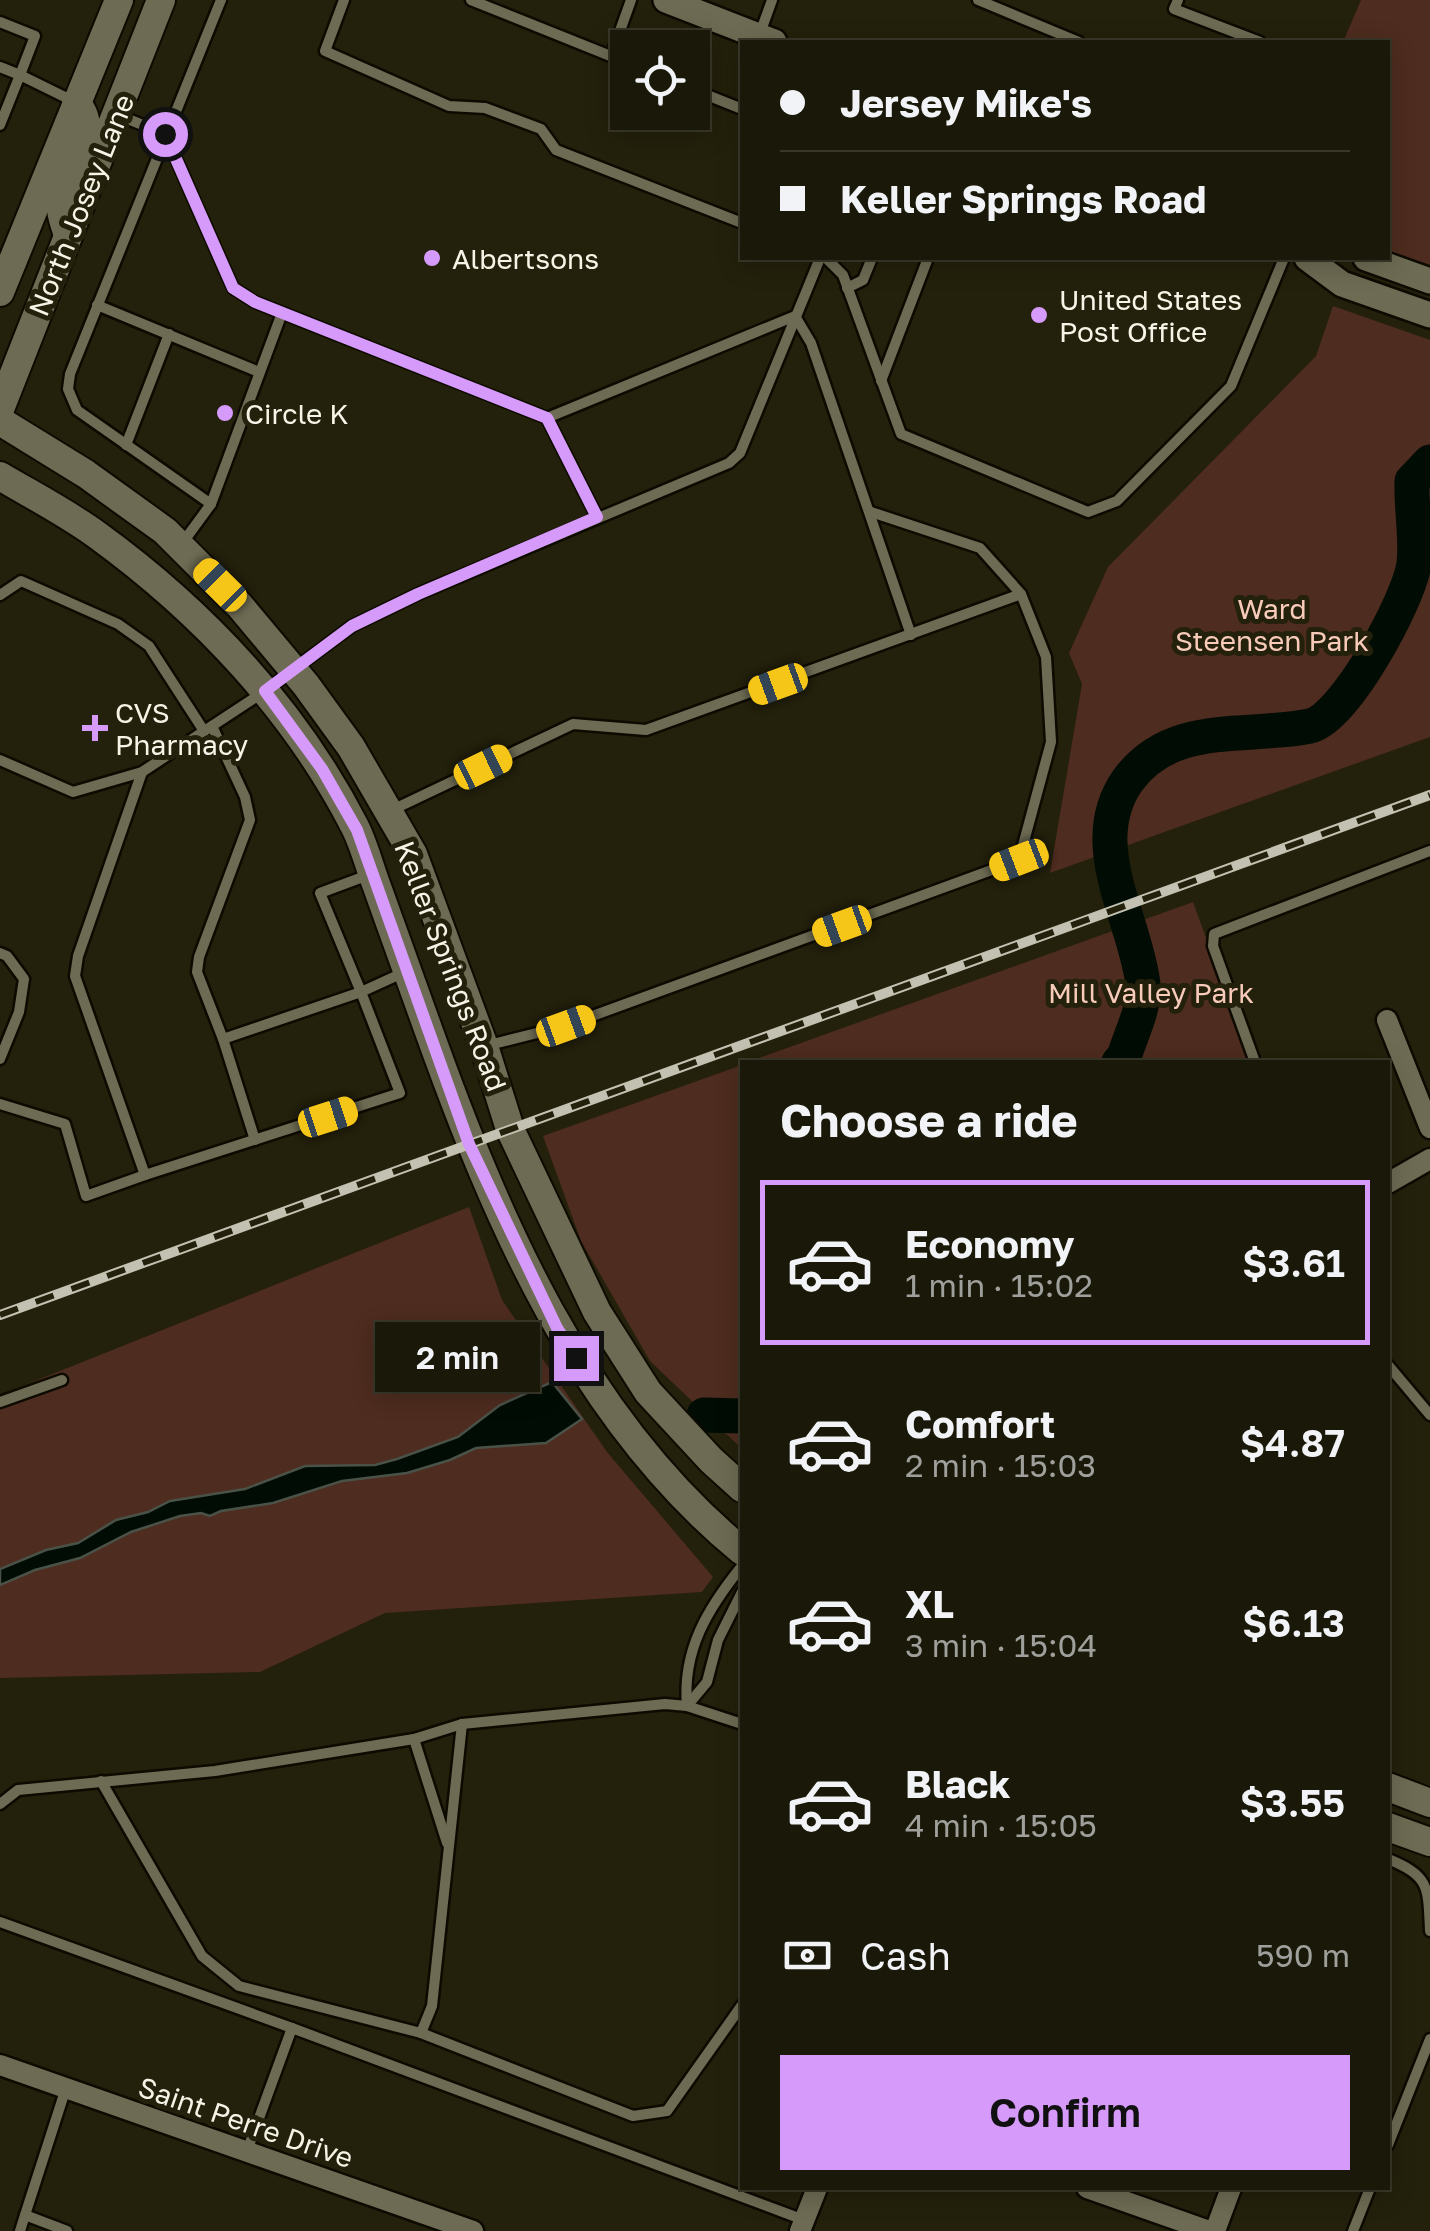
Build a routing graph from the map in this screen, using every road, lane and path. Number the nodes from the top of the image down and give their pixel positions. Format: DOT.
graph roads {
  1 [pos="120,0"];
  2 [pos="161,0"];
  3 [pos="221,0"];
  4 [pos="344,0"];
  5 [pos="471,0"];
  6 [pos="631,0"];
  7 [pos="666,0"];
  8 [pos="772,0"];
  9 [pos="978,0"];
  10 [pos="1178,0"];
  11 [pos="0,22"];
  12 [pos="620,30"];
  13 [pos="766,40"];
  14 [pos="1064,40"];
  15 [pos="1255,40"];
  16 [pos="610,56"];
  17 [pos="0,68"];
  18 [pos="20,75"];
  19 [pos="710,96"];
  20 [pos="76,103"];
  21 [pos="740,108"];
  22 [pos="118,115"];
  23 [pos="0,125"];
  24 [pos="165,134"];
  25 [pos="740,222"];
  26 [pos="68,238"];
  27 [pos="822,260"];
  28 [pos="825,260"];
  29 [pos="871,260"];
  30 [pos="927,260"];
  31 [pos="1283,260"];
  32 [pos="1310,260"];
  33 [pos="1372,260"];
  34 [pos="1430,281"];
  35 [pos="848,288"];
  36 [pos="0,292"];
  37 [pos="97,305"];
  38 [pos="282,312"];
  39 [pos="795,316"];
  40 [pos="1430,316"];
  41 [pos="169,334"];
  42 [pos="259,372"];
  43 [pos="880,382"];
  44 [pos="0,409"];
  45 [pos="547,418"];
  46 [pos="0,420"];
  47 [pos="126,444"];
  48 [pos="0,476"];
  49 [pos="211,504"];
  50 [pos="871,512"];
  51 [pos="597,517"];
  52 [pos="180,546"];
  53 [pos="1022,594"];
  54 [pos="0,595"];
  55 [pos="911,635"];
  56 [pos="294,670"];
  57 [pos="265,691"];
  58 [pos="208,729"];
  59 [pos="0,760"];
  60 [pos="142,772"];
  61 [pos="389,812"];
  62 [pos="1430,851"];
  63 [pos="372,874"];
  64 [pos="0,953"];
  65 [pos="408,971"];
  66 [pos="361,992"];
  67 [pos="1387,1020"];
  68 [pos="223,1040"];
  69 [pos="484,1046"];
  70 [pos="0,1060"];
  71 [pos="1254,1060"];
  72 [pos="0,1104"];
  73 [pos="1430,1128"];
  74 [pos="255,1140"];
  75 [pos="1430,1159"];
  76 [pos="144,1176"];
  77 [pos="1390,1182"];
  78 [pos="1390,1367"];
  79 [pos="62,1380"];
  80 [pos="0,1402"];
  81 [pos="1430,1415"];
  82 [pos="740,1486"];
  83 [pos="740,1549"];
  84 [pos="740,1568"];
  85 [pos="740,1596"];
  86 [pos="687,1706"];
  87 [pos="740,1723"];
  88 [pos="462,1724"];
  89 [pos="414,1739"];
  90 [pos="100,1781"];
  91 [pos="1390,1788"];
  92 [pos="1430,1803"];
  93 [pos="0,1804"];
  94 [pos="1390,1828"];
  95 [pos="1430,1842"];
  96 [pos="449,1848"];
  97 [pos="1390,1861"];
  98 [pos="0,1922"];
  99 [pos="1430,1932"];
  100 [pos="740,2008"];
  101 [pos="292,2028"];
  102 [pos="421,2033"];
  103 [pos="1430,2039"];
  104 [pos="0,2065"];
  105 [pos="66,2088"];
  106 [pos="1390,2140"];
  107 [pos="247,2151"];
  108 [pos="816,2190"];
  109 [pos="1093,2190"];
  110 [pos="1230,2190"];
  111 [pos="1369,2190"];
  112 [pos="26,2215"];
  113 [pos="802,2228"];
  114 [pos="20,2231"];
  115 [pos="67,2231"];
  116 [pos="474,2231"];
  117 [pos="1212,2231"];
  118 [pos="1353,2231"];
  1 -- 20 [label="main road, North Josey Lane"];
  1 -- 22 [label="main road"];
  2 -- 22 [label="main road, North Josey Lane"];
  3 -- 24 [label="lane"];
  4 -- 25 [label="lane"];
  5 -- 16 [label="lane"];
  6 -- 12 [label="lane"];
  7 -- 13 [label="street"];
  8 -- 13 [label="lane"];
  9 -- 14 [label="lane"];
  10 -- 15 [label="lane"];
  11 -- 18 [label="lane"];
  17 -- 18 [label="lane"];
  18 -- 20 [label="lane"];
  18 -- 23 [label="lane"];
  19 -- 21 [label="lane"];
  20 -- 26 [label="main road"];
  20 -- 36 [label="main road, North Josey Lane"];
  22 -- 24 [label="lane"];
  22 -- 26 [label="main road, North Josey Lane"];
  24 -- 37 [label="lane"];
  24 -- 38 [label="lane"];
  26 -- 44 [label="main road, North Josey Lane"];
  27 -- 39 [label="lane"];
  28 -- 35 [label="lane"];
  29 -- 35 [label="lane"];
  30 -- 43 [label="lane"];
  31 -- 43 [label="lane"];
  32 -- 40 [label="street"];
  33 -- 34 [label="street"];
  35 -- 43 [label="lane"];
  37 -- 41 [label="lane"];
  37 -- 47 [label="lane"];
  38 -- 42 [label="lane"];
  38 -- 45 [label="lane"];
  39 -- 45 [label="lane"];
  39 -- 50 [label="lane"];
  39 -- 51 [label="lane"];
  41 -- 42 [label="lane"];
  41 -- 47 [label="lane"];
  42 -- 49 [label="lane"];
  45 -- 51 [label="lane"];
  46 -- 52 [label="main road, Keller Springs Road"];
  47 -- 49 [label="lane"];
  48 -- 57 [label="main road, Keller Springs Road"];
  49 -- 52 [label="lane"];
  50 -- 53 [label="lane"];
  50 -- 55 [label="lane"];
  51 -- 56 [label="lane"];
  52 -- 56 [label="main road, Keller Springs Road"];
  53 -- 55 [label="lane"];
  53 -- 69 [label="lane"];
  54 -- 58 [label="lane"];
  55 -- 61 [label="lane"];
  56 -- 57 [label="lane"];
  56 -- 61 [label="main road, Keller Springs Road"];
  57 -- 58 [label="lane"];
  57 -- 63 [label="main road, Keller Springs Road"];
  58 -- 60 [label="lane"];
  58 -- 68 [label="lane"];
  59 -- 60 [label="lane"];
  60 -- 76 [label="lane"];
  61 -- 69 [label="main road, Keller Springs Road"];
  62 -- 71 [label="lane"];
  63 -- 65 [label="main road, Keller Springs Road"];
  63 -- 66 [label="lane"];
  64 -- 70 [label="lane"];
  65 -- 66 [label="lane"];
  65 -- 69 [label="main road"];
  65 -- 83 [label="main road, Keller Springs Road"];
  66 -- 68 [label="lane"];
  66 -- 74 [label="lane"];
  67 -- 73 [label="street"];
  68 -- 74 [label="lane"];
  69 -- 82 [label="main road, Keller Springs Road"];
  72 -- 76 [label="lane"];
  74 -- 76 [label="lane"];
  75 -- 77 [label="street"];
  78 -- 81 [label="lane"];
  79 -- 80 [label="lane"];
  84 -- 86 [label="lane"];
  85 -- 86 [label="lane"];
  86 -- 87 [label="lane"];
  86 -- 88 [label="lane"];
  88 -- 89 [label="lane"];
  88 -- 96 [label="lane"];
  89 -- 90 [label="lane"];
  89 -- 96 [label="lane"];
  90 -- 93 [label="lane"];
  90 -- 102 [label="lane"];
  91 -- 92 [label="main road"];
  94 -- 95 [label="main road"];
  96 -- 102 [label="lane"];
  97 -- 99 [label="lane"];
  98 -- 101 [label="lane"];
  100 -- 102 [label="lane"];
  101 -- 107 [label="lane"];
  101 -- 113 [label="lane"];
  103 -- 106 [label="lane"];
  104 -- 105 [label="street, Saint Perre Drive"];
  105 -- 107 [label="street, Saint Perre Drive"];
  105 -- 112 [label="lane"];
  107 -- 116 [label="street, Saint Perre Drive"];
  108 -- 113 [label="street"];
  109 -- 117 [label="street"];
  110 -- 117 [label="street"];
  111 -- 118 [label="lane"];
  112 -- 114 [label="lane"];
  112 -- 115 [label="lane"];
}
